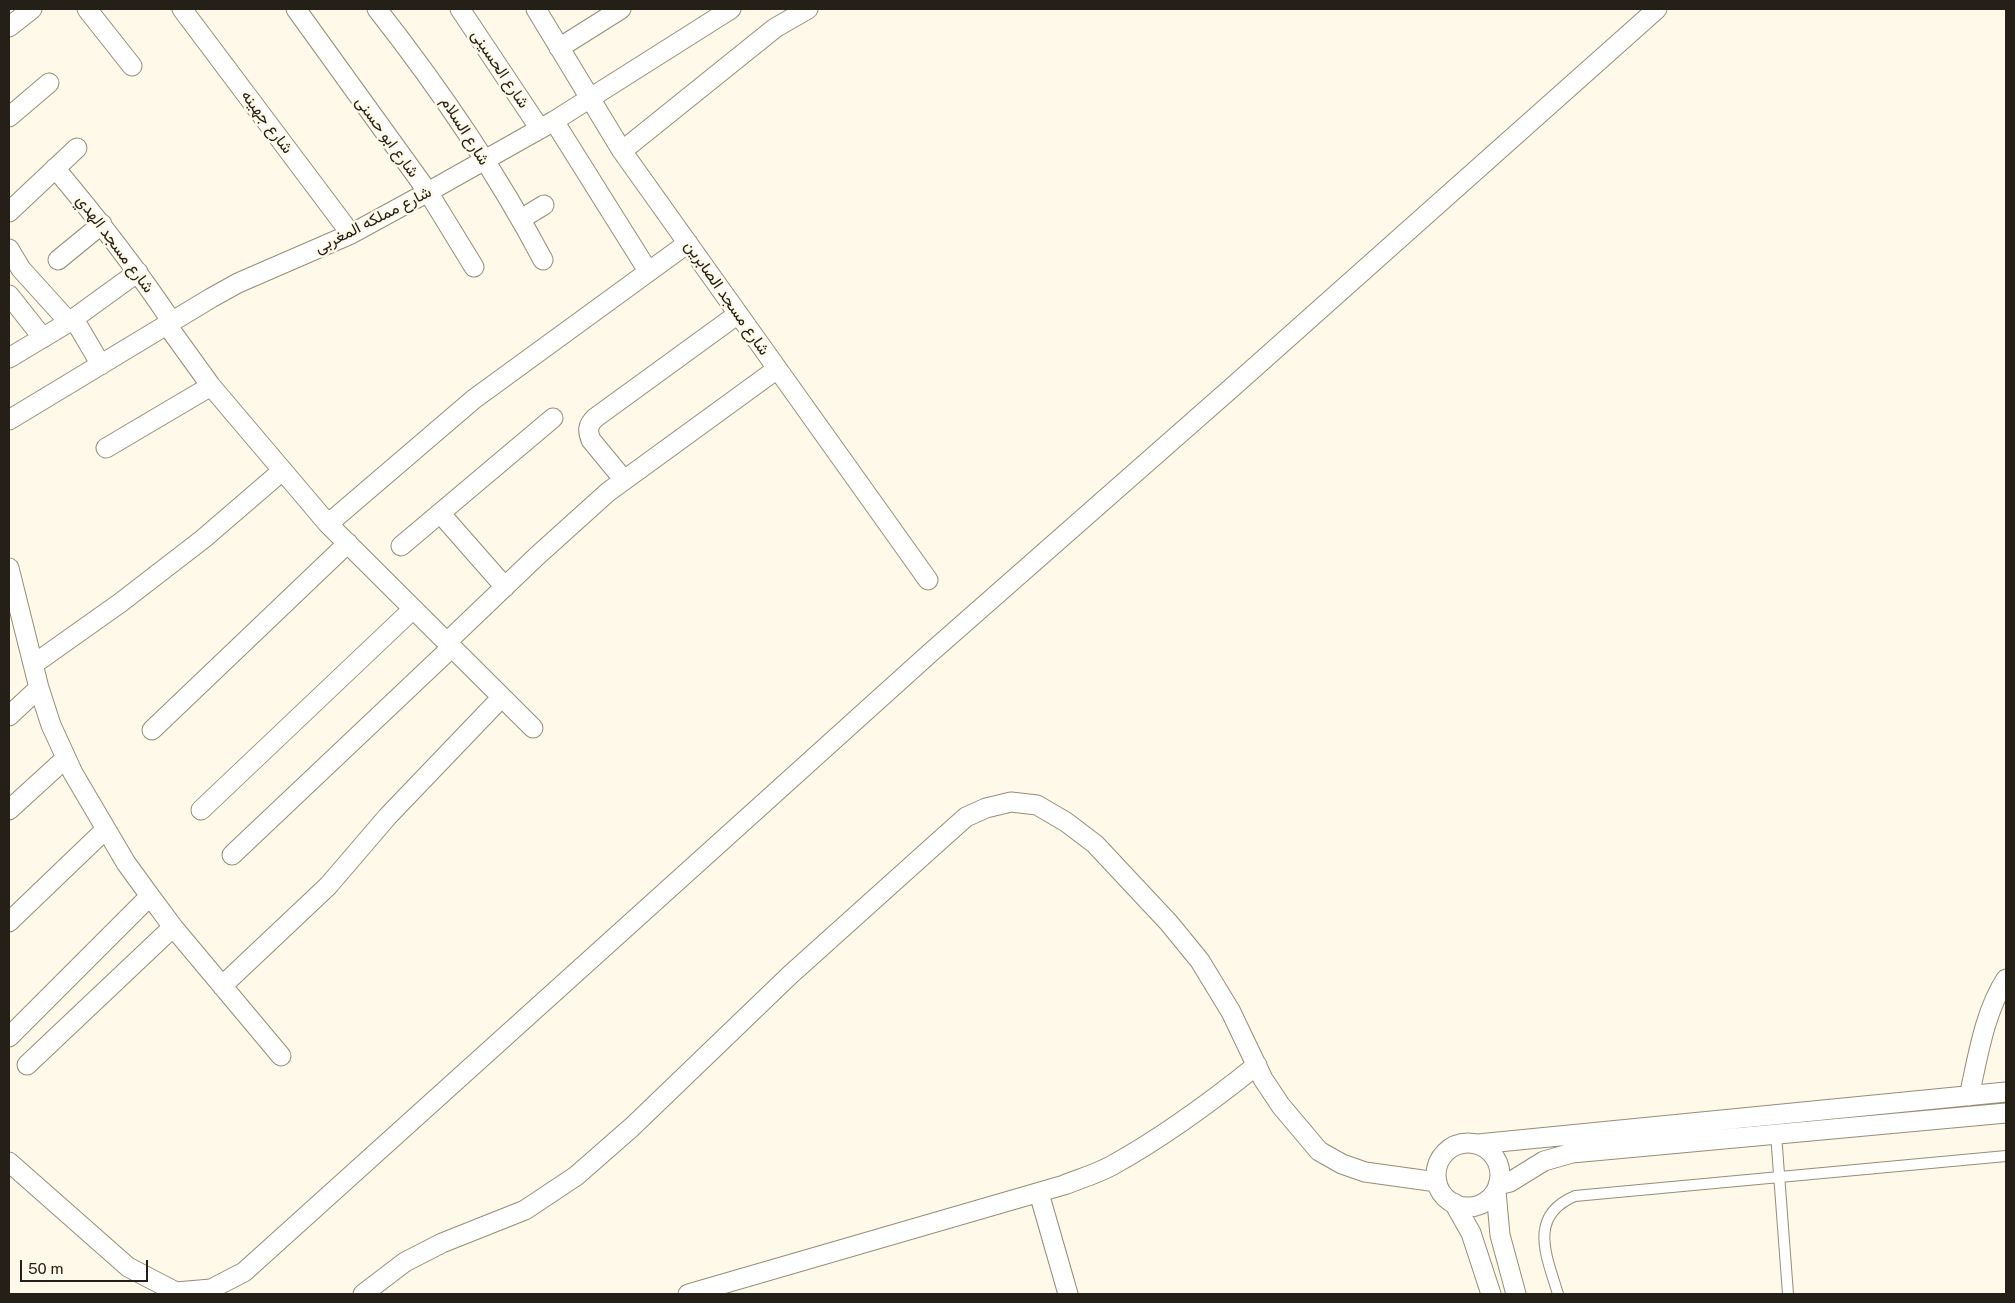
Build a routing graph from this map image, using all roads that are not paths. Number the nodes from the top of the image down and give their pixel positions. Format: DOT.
graph roads {
  1 [pos="32,9"];
  2 [pos="87,9"];
  3 [pos="182,9"];
  4 [pos="296,9"];
  5 [pos="377,9"];
  6 [pos="460,9"];
  7 [pos="536,9"];
  8 [pos="621,9"];
  9 [pos="731,9"];
  10 [pos="808,9"];
  11 [pos="1656,9"];
  12 [pos="9,27"];
  13 [pos="559,48"];
  14 [pos="132,66"];
  15 [pos="49,83"];
  16 [pos="590,98"];
  17 [pos="9,117"];
  18 [pos="547,125"];
  19 [pos="77,148"];
  20 [pos="622,151"];
  21 [pos="484,161"];
  22 [pos="55,168"];
  23 [pos="428,192"];
  24 [pos="544,205"];
  25 [pos="9,212"];
  26 [pos="521,219"];
  27 [pos="102,224"];
  28 [pos="351,234"];
  29 [pos="688,243"];
  30 [pos="9,249"];
  31 [pos="58,260"];
  32 [pos="543,260"];
  33 [pos="474,267"];
  34 [pos="648,271"];
  35 [pos="138,272"];
  36 [pos="9,295"];
  37 [pos="738,314"];
  38 [pos="72,320"];
  39 [pos="169,324"];
  40 [pos="43,338"];
  41 [pos="9,358"];
  42 [pos="101,365"];
  43 [pos="778,369"];
  44 [pos="211,386"];
  45 [pos="553,418"];
  46 [pos="9,420"];
  47 [pos="106,448"];
  48 [pos="282,471"];
  49 [pos="624,480"];
  50 [pos="440,513"];
  51 [pos="328,524"];
  52 [pos="348,542"];
  53 [pos="401,546"];
  54 [pos="9,568"];
  55 [pos="928,580"];
  56 [pos="506,587"];
  57 [pos="413,609"];
  58 [pos="14,611"];
  59 [pos="449,645"];
  60 [pos="34,664"];
  61 [pos="40,688"];
  62 [pos="502,697"];
  63 [pos="9,716"];
  64 [pos="533,728"];
  65 [pos="152,730"];
  66 [pos="66,758"];
  67 [pos="9,810"];
  68 [pos="201,810"];
  69 [pos="106,829"];
  70 [pos="232,855"];
  71 [pos="150,896"];
  72 [pos="9,922"];
  73 [pos="173,927"];
  74 [pos="2006,979"];
  75 [pos="222,986"];
  76 [pos="9,1037"];
  77 [pos="281,1056"];
  78 [pos="28,1065"];
  79 [pos="1257,1065"];
  80 [pos="2006,1092"];
  81 [pos="1970,1096"];
  82 [pos="2006,1113"];
  83 [pos="1776,1134"];
  84 [pos="1478,1144"];
  85 [pos="2006,1156"];
  86 [pos="9,1162"];
  87 [pos="1779,1177"];
  88 [pos="1437,1182"];
  89 [pos="1497,1188"];
  90 [pos="1039,1193"];
  91 [pos="1454,1203"];
  92 [pos="362,1294"];
  93 [pos="688,1294"];
  94 [pos="1068,1294"];
  95 [pos="1491,1294"];
  96 [pos="1516,1294"];
  97 [pos="1558,1294"];
  98 [pos="1788,1294"];
  1 -- 12 [label="street"];
  2 -- 14 [label="street"];
  3 -- 28 [label="street, شارع جهينه"];
  4 -- 23 [label="street, شارع ابو حسنى"];
  5 -- 21 [label="street, شارع السلام"];
  6 -- 18 [label="street, شارع الحسينى"];
  7 -- 13 [label="street, شارع مسجد الصابرين"];
  8 -- 13 [label="street"];
  9 -- 16 [label="street, شارع مملكه المغربى"];
  10 -- 20 [label="street"];
  11 -- 86 [label="street"];
  13 -- 16 [label="street, شارع مسجد الصابرين"];
  15 -- 17 [label="street"];
  16 -- 18 [label="street, شارع مملكه المغربى"];
  16 -- 20 [label="street, شارع مسجد الصابرين"];
  18 -- 21 [label="street, شارع مملكه المغربى"];
  18 -- 34 [label="street, شارع الحسينى"];
  19 -- 22 [label="street"];
  20 -- 29 [label="street, شارع مسجد الصابرين"];
  21 -- 23 [label="street, شارع مملكه المغربى"];
  21 -- 26 [label="street, شارع السلام"];
  22 -- 25 [label="street"];
  22 -- 27 [label="street, شارع مسجد الهدي"];
  23 -- 28 [label="street, شارع مملكه المغربى"];
  23 -- 33 [label="street, شارع ابو حسنى"];
  24 -- 26 [label="street"];
  26 -- 32 [label="street, شارع السلام"];
  27 -- 31 [label="street"];
  27 -- 35 [label="street, شارع مسجد الهدي"];
  28 -- 39 [label="street, شارع مملكه المغربى"];
  29 -- 34 [label="street"];
  29 -- 37 [label="street, شارع مسجد الصابرين"];
  30 -- 38 [label="street"];
  34 -- 51 [label="street"];
  35 -- 38 [label="street"];
  35 -- 39 [label="street, شارع مسجد الهدي"];
  36 -- 40 [label="street"];
  37 -- 43 [label="street, شارع مسجد الصابرين"];
  37 -- 49 [label="street"];
  38 -- 40 [label="street"];
  38 -- 42 [label="street"];
  39 -- 42 [label="street, شارع مملكه المغربى"];
  39 -- 44 [label="street, شارع مسجد الهدي"];
  40 -- 41 [label="street"];
  42 -- 46 [label="street, شارع مملكه المغربى"];
  43 -- 49 [label="street"];
  43 -- 55 [label="street, شارع مسجد الصابرين"];
  44 -- 47 [label="street"];
  44 -- 48 [label="street, شارع مسجد الهدي"];
  45 -- 50 [label="street"];
  48 -- 51 [label="street, شارع مسجد الهدي"];
  48 -- 60 [label="street"];
  49 -- 56 [label="street"];
  50 -- 53 [label="street"];
  50 -- 56 [label="street"];
  51 -- 52 [label="street, شارع مسجد الهدي"];
  52 -- 57 [label="street, شارع مسجد الهدي"];
  52 -- 65 [label="street"];
  54 -- 58 [label="street"];
  56 -- 59 [label="street"];
  57 -- 59 [label="street, شارع مسجد الهدي"];
  57 -- 68 [label="street"];
  58 -- 60 [label="street"];
  59 -- 62 [label="street, شارع مسجد الهدي"];
  59 -- 70 [label="street"];
  60 -- 61 [label="street"];
  61 -- 63 [label="street"];
  61 -- 66 [label="street"];
  62 -- 64 [label="street, شارع مسجد الهدي"];
  62 -- 75 [label="street"];
  66 -- 67 [label="street"];
  66 -- 69 [label="street"];
  69 -- 71 [label="street"];
  69 -- 72 [label="street"];
  71 -- 73 [label="street"];
  71 -- 76 [label="street"];
  73 -- 75 [label="street"];
  73 -- 78 [label="street"];
  74 -- 81 [label="street"];
  75 -- 77 [label="street"];
  79 -- 88 [label="street"];
  79 -- 90 [label="street"];
  79 -- 92 [label="street"];
  80 -- 81 [label="street"];
  81 -- 84 [label="street"];
  82 -- 83 [label="street"];
  83 -- 87 [label="lane"];
  83 -- 89 [label="street"];
  84 -- 88 [label="street"];
  84 -- 89 [label="street"];
  85 -- 87 [label="lane"];
  87 -- 97 [label="lane"];
  87 -- 98 [label="lane"];
  88 -- 91 [label="street"];
  89 -- 91 [label="street"];
  89 -- 96 [label="street"];
  90 -- 93 [label="street"];
  90 -- 94 [label="street"];
  91 -- 95 [label="street"];
}
